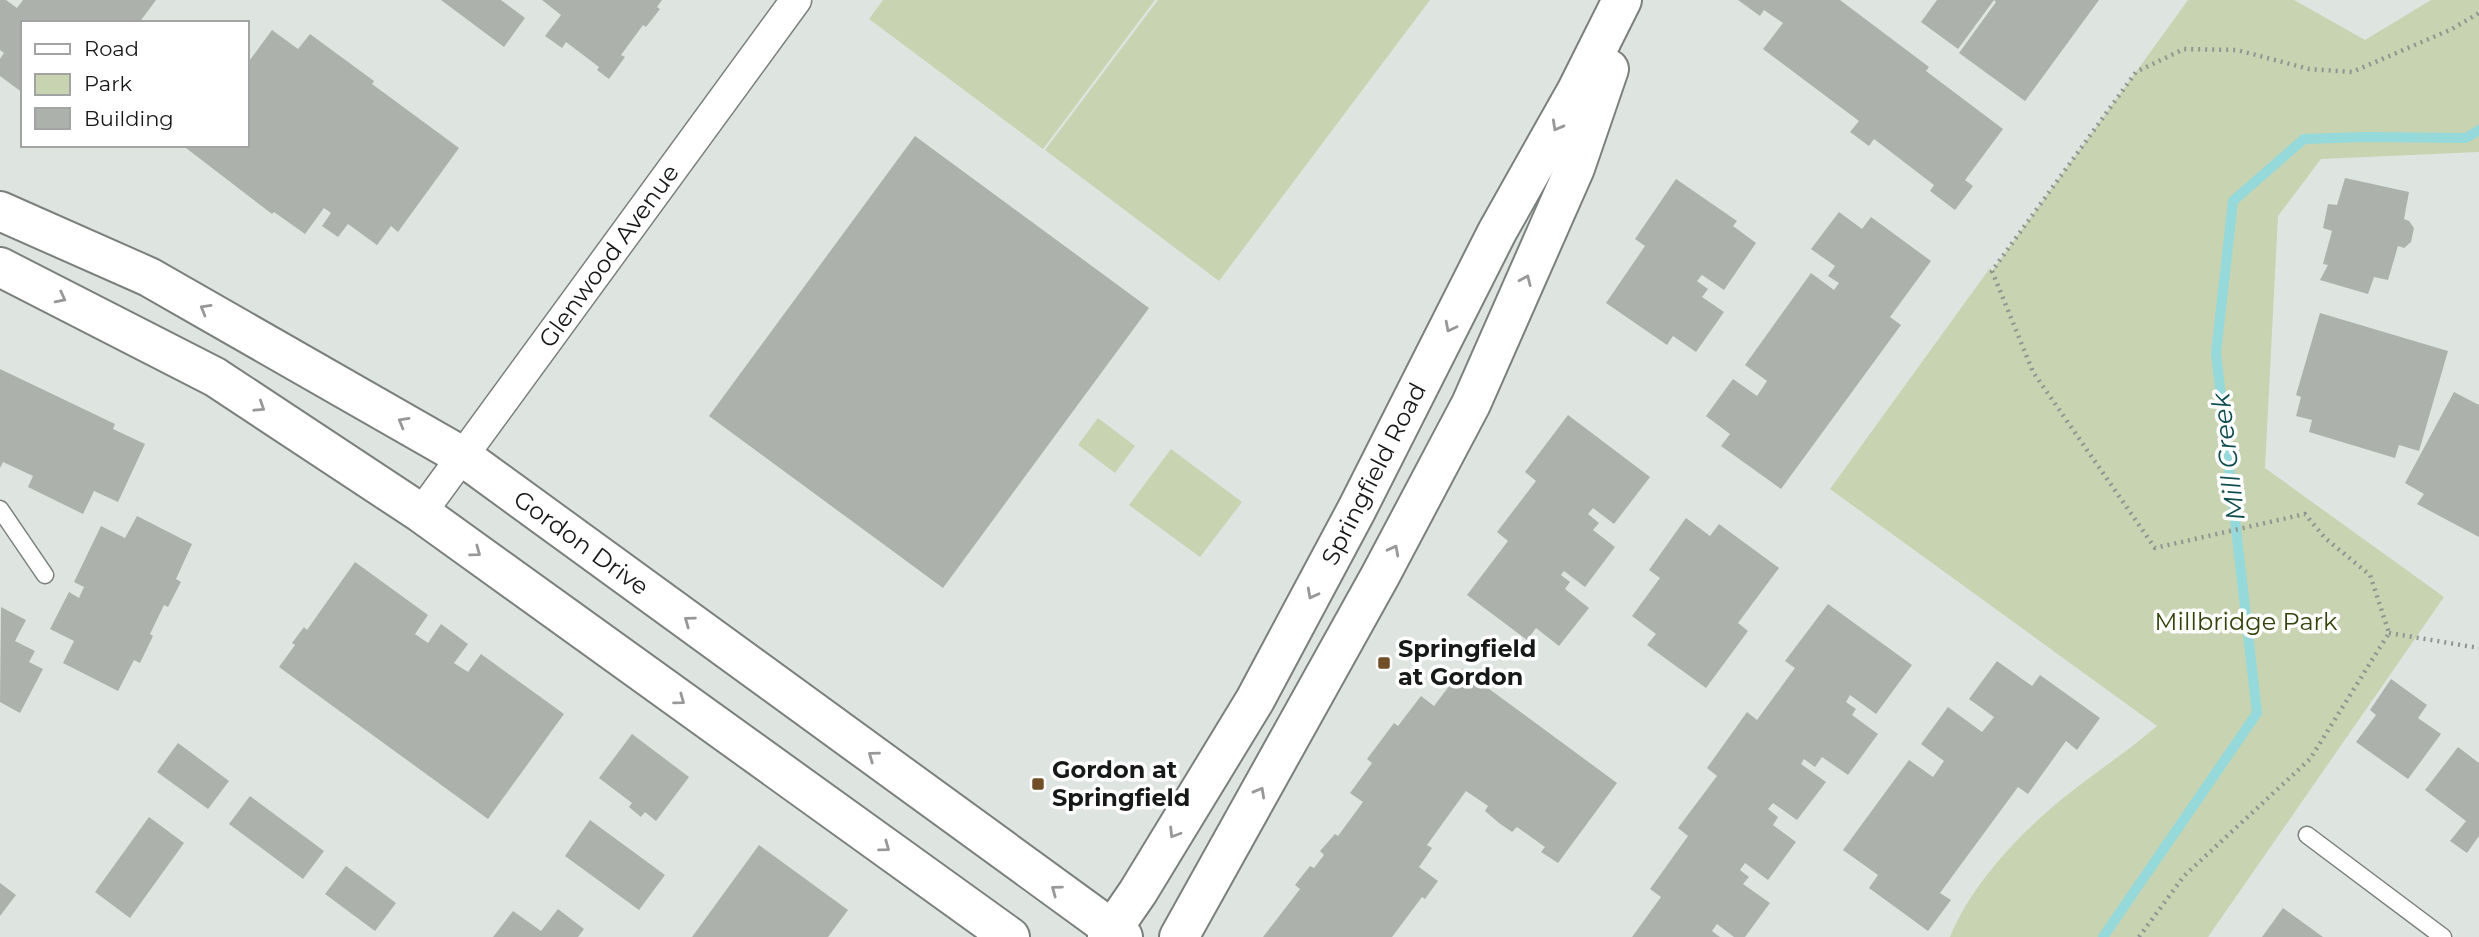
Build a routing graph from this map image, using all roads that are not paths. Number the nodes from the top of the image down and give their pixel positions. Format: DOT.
graph roads {
  1 [pos="796,0"];
  2 [pos="1622,0"];
  3 [pos="1632,0"];
  4 [pos="0,211"];
  5 [pos="0,267"];
  6 [pos="462,456"];
  7 [pos="0,509"];
  8 [pos="421,513"];
  9 [pos="45,575"];
  10 [pos="2307,835"];
  11 [pos="1114,934"];
  12 [pos="1010,937"];
  13 [pos="1179,937"];
  14 [pos="2443,937"];
  1 -- 6 [label="street, Glenwood Avenue"];
  2 -- 11 [label="main road, Springfield Road, one-way"];
  13 -- 3 [label="main road, one-way"];
  6 -- 4 [label="main road, Gordon Drive, one-way"];
  5 -- 8 [label="main road, one-way"];
  6 -- 8 [label="street, Glenwood Avenue"];
  11 -- 6 [label="main road, Gordon Drive, one-way"];
  7 -- 9 [label="lane"];
  8 -- 12 [label="main road, one-way"];
  10 -- 14 [label="lane"];
}
